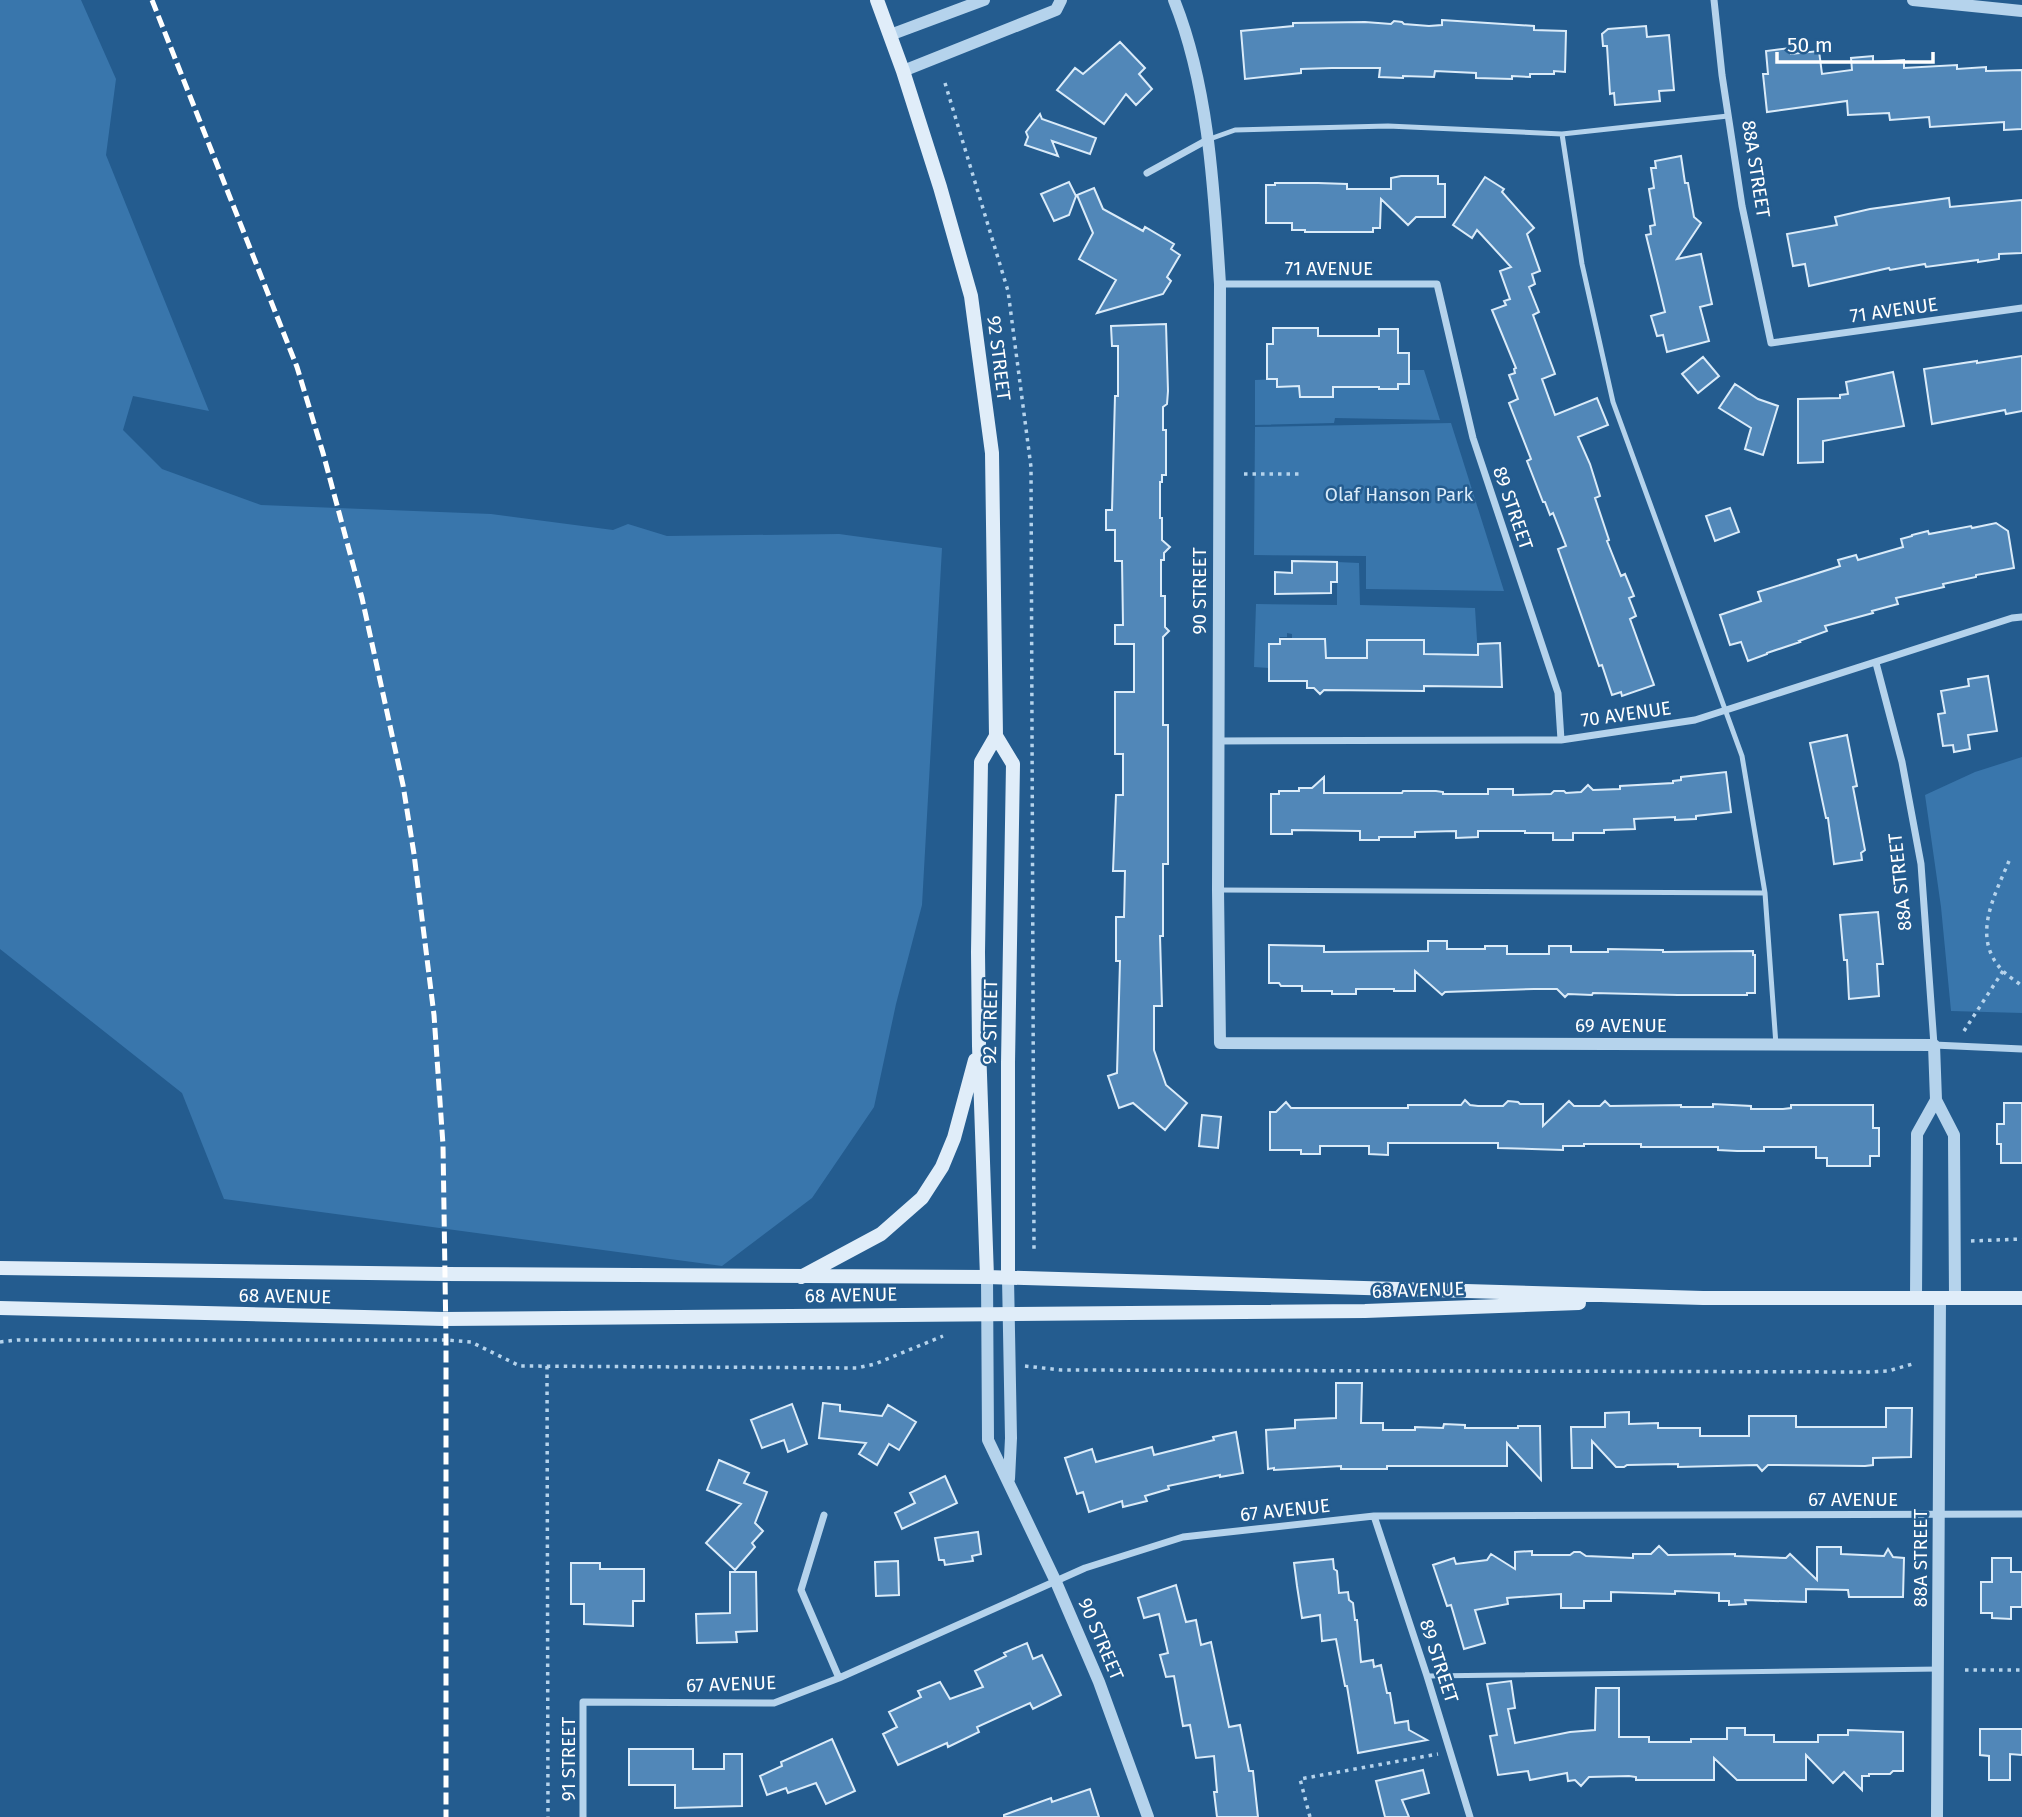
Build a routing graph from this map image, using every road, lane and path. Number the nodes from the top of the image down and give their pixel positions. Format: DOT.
graph roads {
  1 [pos="877,0"];
  2 [pos="984,0"];
  3 [pos="1061,0"];
  4 [pos="1174,0"];
  5 [pos="1714,0"];
  6 [pos="1913,0"];
  7 [pos="2022,11"];
  8 [pos="890,35"];
  9 [pos="903,71"];
  10 [pos="946,83"];
  11 [pos="1728,116"];
  12 [pos="1562,134"];
  13 [pos="1207,140"];
  14 [pos="1147,173"];
  15 [pos="1220,284"];
  16 [pos="1437,284"];
  17 [pos="2022,308"];
  18 [pos="1771,343"];
  19 [pos="1244,474"];
  20 [pos="1300,474"];
  21 [pos="2022,617"];
  22 [pos="1876,663"];
  23 [pos="1725,711"];
  24 [pos="996,736"];
  25 [pos="1561,740"];
  26 [pos="1219,741"];
  27 [pos="2009,861"];
  28 [pos="1218,890"];
  29 [pos="1765,893"];
  30 [pos="2003,971"];
  31 [pos="2022,986"];
  32 [pos="1965,1031"];
  33 [pos="1220,1043"];
  34 [pos="1776,1045"];
  35 [pos="1934,1045"];
  36 [pos="979,1046"];
  37 [pos="2022,1049"];
  38 [pos="1936,1100"];
  39 [pos="2022,1239"];
  40 [pos="1971,1241"];
  41 [pos="1034,1250"];
  42 [pos="0,1269"];
  43 [pos="800,1278"];
  44 [pos="987,1278"];
  45 [pos="1008,1278"];
  46 [pos="1703,1298"];
  47 [pos="1916,1298"];
  48 [pos="1947,1298"];
  49 [pos="2022,1298"];
  50 [pos="0,1308"];
  51 [pos="987,1313"];
  52 [pos="1009,1314"];
  53 [pos="943,1336"];
  54 [pos="0,1342"];
  55 [pos="1916,1363"];
  56 [pos="547,1366"];
  57 [pos="1020,1366"];
  58 [pos="1009,1480"];
  59 [pos="1940,1514"];
  60 [pos="2022,1514"];
  61 [pos="824,1515"];
  62 [pos="1374,1516"];
  63 [pos="1056,1582"];
  64 [pos="1939,1669"];
  65 [pos="1965,1670"];
  66 [pos="2022,1670"];
  67 [pos="1427,1676"];
  68 [pos="839,1678"];
  69 [pos="583,1702"];
  70 [pos="1450,1752"];
  71 [pos="548,1817"];
  72 [pos="583,1817"];
  73 [pos="1148,1817"];
  74 [pos="1310,1817"];
  75 [pos="1470,1817"];
  76 [pos="1937,1817"];
  1 -- 8 [label="main road, 92 STREET"];
  2 -- 8 [label="street"];
  3 -- 9 [label="street"];
  4 -- 13 [label="street, 90 STREET"];
  5 -- 11 [label="street, 88A STREET"];
  6 -- 7 [label="street"];
  8 -- 9 [label="main road, 92 STREET"];
  9 -- 24 [label="main road, 92 STREET"];
  10 -- 41 [label="path"];
  11 -- 12 [label="lane"];
  11 -- 18 [label="street, 88A STREET"];
  12 -- 13 [label="lane"];
  12 -- 23 [label="lane"];
  13 -- 14 [label="street"];
  13 -- 15 [label="street, 90 STREET"];
  15 -- 16 [label="street, 71 AVENUE"];
  15 -- 26 [label="street, 90 STREET"];
  16 -- 25 [label="street, 89 STREET"];
  17 -- 18 [label="street, 71 AVENUE"];
  19 -- 20 [label="path"];
  21 -- 22 [label="street, 70 AVENUE"];
  22 -- 23 [label="street, 70 AVENUE"];
  22 -- 35 [label="street, 88A STREET"];
  23 -- 25 [label="street, 70 AVENUE"];
  23 -- 29 [label="lane"];
  24 -- 36 [label="main road, 92 STREET"];
  24 -- 45 [label="main road, 92 STREET"];
  25 -- 26 [label="street, 70 AVENUE"];
  26 -- 28 [label="street, 90 STREET"];
  27 -- 30 [label="path"];
  28 -- 29 [label="lane"];
  28 -- 33 [label="street, 90 STREET"];
  29 -- 34 [label="lane"];
  30 -- 31 [label="path"];
  30 -- 32 [label="path"];
  33 -- 34 [label="street, 69 AVENUE"];
  34 -- 35 [label="street, 69 AVENUE"];
  35 -- 37 [label="street, 69 AVENUE"];
  35 -- 38 [label="street, 88A STREET"];
  36 -- 43 [label="main road"];
  36 -- 44 [label="main road, 92 STREET"];
  38 -- 47 [label="street"];
  38 -- 48 [label="street, 88A STREET"];
  39 -- 40 [label="path"];
  42 -- 43 [label="main road, 68 AVENUE"];
  43 -- 44 [label="main road, 68 AVENUE"];
  44 -- 45 [label="main road, 68 AVENUE"];
  44 -- 51 [label="street, 92 STREET"];
  45 -- 46 [label="main road, 68 AVENUE"];
  45 -- 52 [label="street, 92 STREET"];
  46 -- 47 [label="main road, 68 AVENUE"];
  46 -- 52 [label="main road, 68 AVENUE"];
  47 -- 48 [label="main road, 68 AVENUE"];
  48 -- 49 [label="main road, 68 AVENUE"];
  48 -- 59 [label="street, 88A STREET"];
  50 -- 51 [label="main road, 68 AVENUE"];
  51 -- 52 [label="main road, 68 AVENUE"];
  51 -- 58 [label="street, 90 STREET"];
  52 -- 58 [label="street, 90 STREET"];
  53 -- 56 [label="path"];
  54 -- 56 [label="path"];
  55 -- 57 [label="path"];
  56 -- 71 [label="path"];
  58 -- 63 [label="street, 90 STREET"];
  59 -- 60 [label="street, 67 AVENUE"];
  59 -- 62 [label="street, 67 AVENUE"];
  59 -- 64 [label="street, 88A STREET"];
  61 -- 68 [label="street"];
  62 -- 63 [label="street, 67 AVENUE"];
  62 -- 67 [label="street, 89 STREET"];
  63 -- 68 [label="street, 67 AVENUE"];
  63 -- 73 [label="street, 90 STREET"];
  64 -- 67 [label="lane"];
  64 -- 76 [label="street, 88A STREET"];
  65 -- 66 [label="path"];
  67 -- 70 [label="street, 89 STREET"];
  68 -- 69 [label="street, 67 AVENUE"];
  69 -- 72 [label="street, 91 STREET"];
  70 -- 74 [label="path"];
  70 -- 75 [label="street, 89 STREET"];
}
